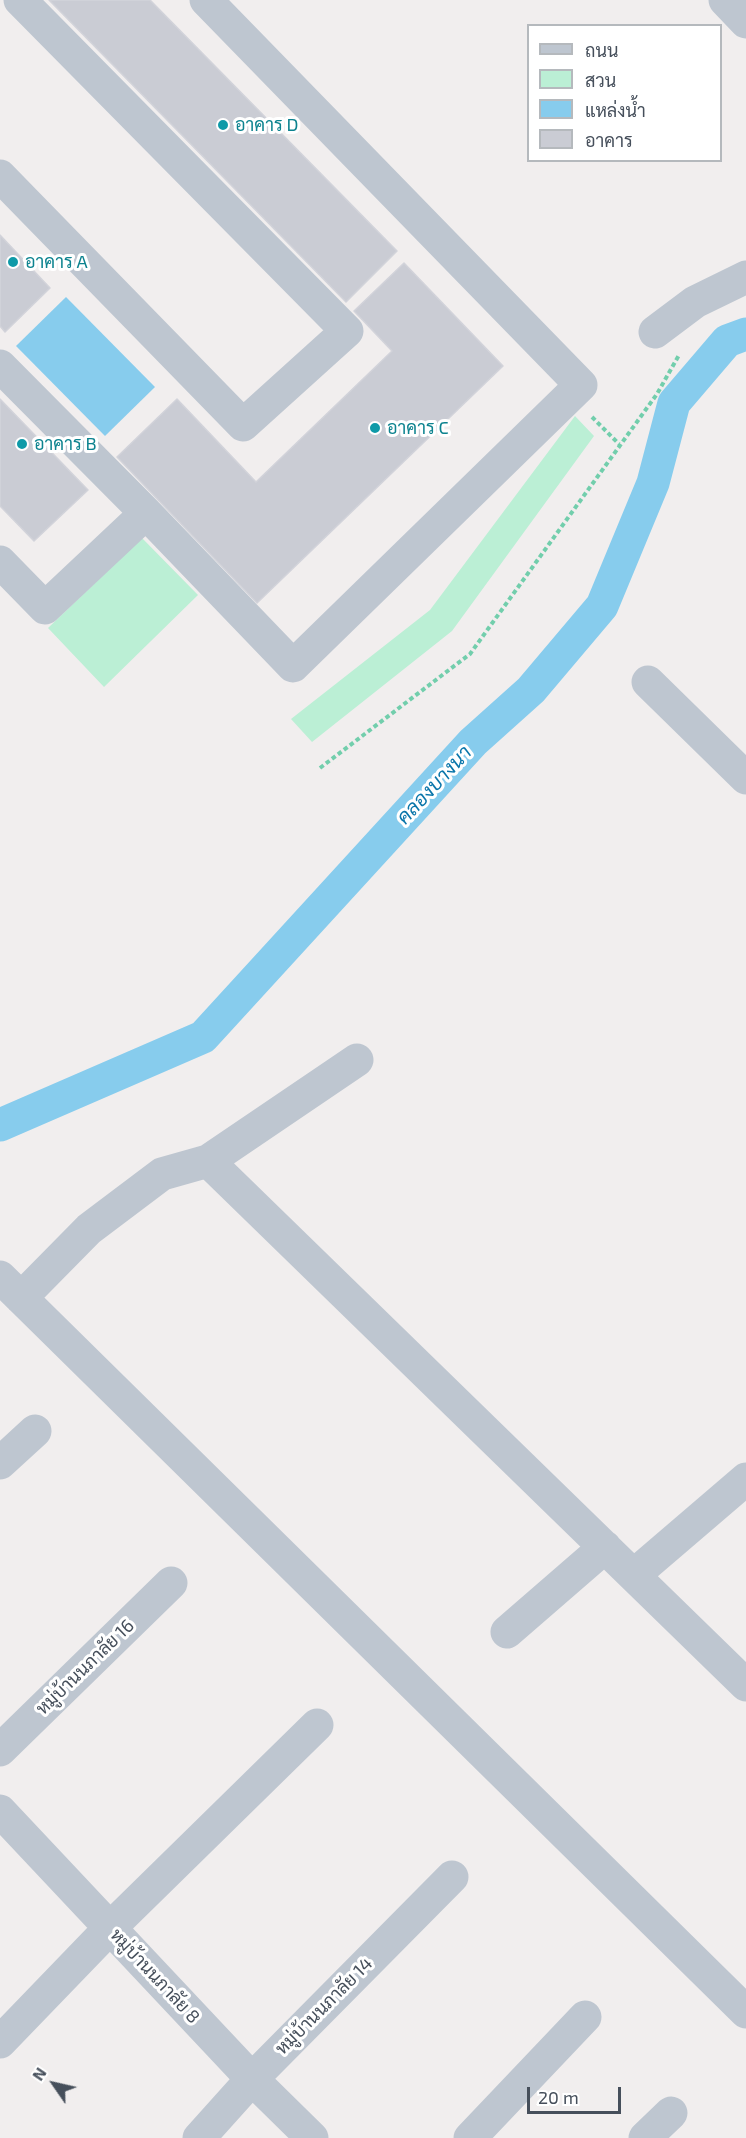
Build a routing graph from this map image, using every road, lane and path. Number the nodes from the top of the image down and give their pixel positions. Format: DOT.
graph roads {
  1 [pos="20,0"];
  2 [pos="206,0"];
  3 [pos="725,0"];
  4 [pos="746,22"];
  5 [pos="0,176"];
  6 [pos="746,277"];
  7 [pos="655,332"];
  8 [pos="684,348"];
  9 [pos="0,366"];
  10 [pos="146,513"];
  11 [pos="0,562"];
  12 [pos="648,682"];
  13 [pos="320,768"];
  14 [pos="746,778"];
  15 [pos="357,1060"];
  16 [pos="208,1161"];
  17 [pos="10,1288"];
  18 [pos="35,1431"];
  19 [pos="0,1463"];
  20 [pos="746,1479"];
  21 [pos="605,1546"];
  22 [pos="634,1575"];
  23 [pos="171,1583"];
  24 [pos="507,1632"];
  25 [pos="746,1685"];
  26 [pos="317,1725"];
  27 [pos="0,1750"];
  28 [pos="0,1812"];
  29 [pos="452,1877"];
  30 [pos="110,1928"];
  31 [pos="746,2012"];
  32 [pos="585,2016"];
  33 [pos="0,2042"];
  34 [pos="252,2079"];
  35 [pos="671,2113"];
  36 [pos="199,2138"];
  37 [pos="312,2138"];
  38 [pos="470,2138"];
  39 [pos="645,2138"];
  1 -- 5 [label="street"];
  2 -- 10 [label="street"];
  3 -- 4 [label="street"];
  6 -- 7 [label="street"];
  8 -- 13 [label="path"];
  9 -- 10 [label="street"];
  10 -- 11 [label="street"];
  12 -- 14 [label="street"];
  15 -- 16 [label="street"];
  16 -- 17 [label="street"];
  16 -- 21 [label="street"];
  17 -- 31 [label="street"];
  18 -- 19 [label="street"];
  20 -- 22 [label="street"];
  21 -- 22 [label="street"];
  21 -- 24 [label="street"];
  22 -- 25 [label="street"];
  23 -- 27 [label="street, หมู่บ้านนภาลัย 16"];
  26 -- 30 [label="street"];
  28 -- 30 [label="street, หมู่บ้านนภาลัย 8"];
  29 -- 34 [label="street, หมู่บ้านนภาลัย 14"];
  30 -- 33 [label="street"];
  30 -- 34 [label="street, หมู่บ้านนภาลัย 8"];
  32 -- 38 [label="street"];
  34 -- 36 [label="street, หมู่บ้านนภาลัย 14"];
  34 -- 37 [label="street, หมู่บ้านนภาลัย 8"];
  35 -- 39 [label="street"];
}
